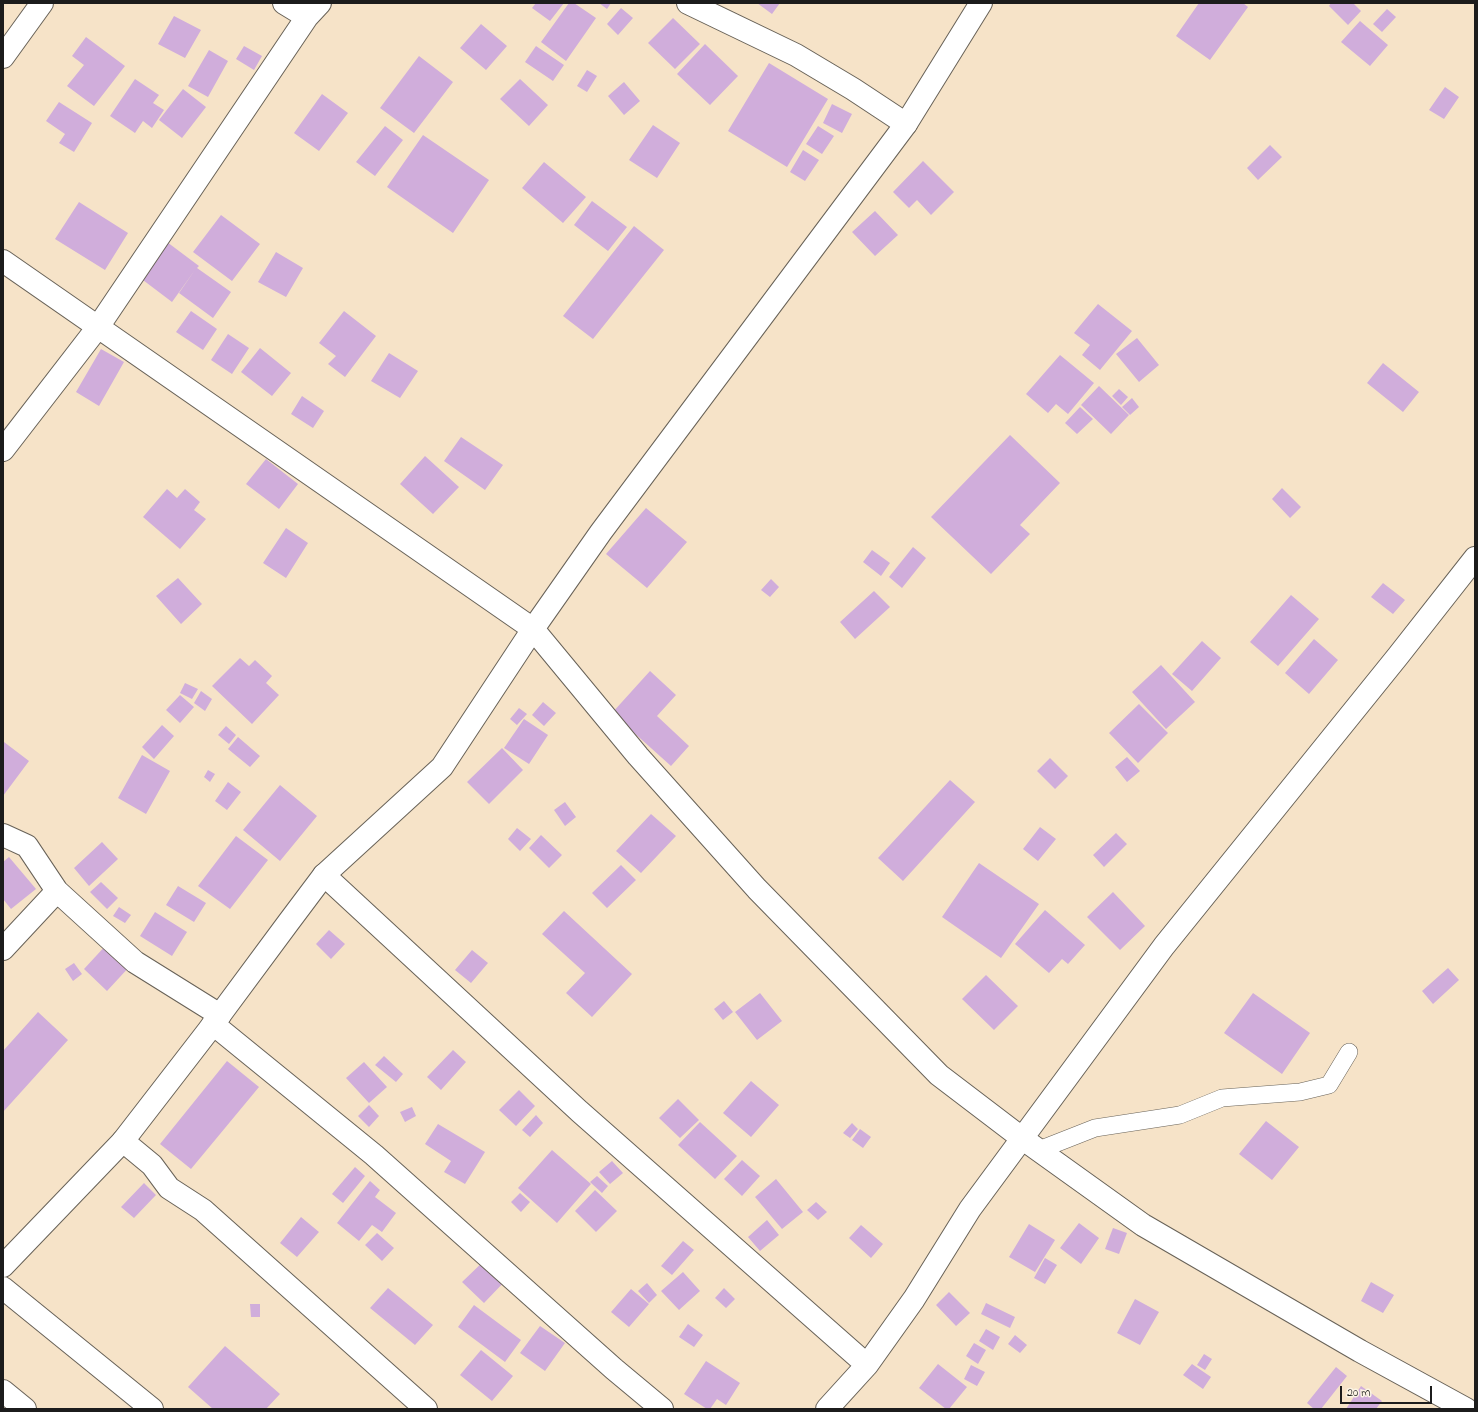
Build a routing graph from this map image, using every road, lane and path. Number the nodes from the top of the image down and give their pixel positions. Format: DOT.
graph roads {
  1 [pos="42,3"];
  2 [pos="284,3"];
  3 [pos="688,3"];
  4 [pos="981,3"];
  5 [pos="314,10"];
  6 [pos="3,57"];
  7 [pos="906,124"];
  8 [pos="3,261"];
  9 [pos="98,327"];
  10 [pos="3,450"];
  11 [pos="1475,558"];
  12 [pos="533,629"];
  13 [pos="3,835"];
  14 [pos="324,875"];
  15 [pos="57,891"];
  16 [pos="3,949"];
  17 [pos="216,1020"];
  18 [pos="1349,1052"];
  19 [pos="123,1141"];
  20 [pos="1031,1144"];
  21 [pos="4,1264"];
  22 [pos="3,1288"];
  23 [pos="867,1365"];
  24 [pos="3,1391"];
  25 [pos="25,1409"];
  26 [pos="152,1409"];
  27 [pos="426,1409"];
  28 [pos="662,1409"];
  29 [pos="827,1409"];
  30 [pos="1466,1409"];
  1 -- 6 [label="street"];
  2 -- 5 [label="street"];
  3 -- 7 [label="street"];
  4 -- 7 [label="street"];
  5 -- 9 [label="street"];
  7 -- 12 [label="street"];
  8 -- 9 [label="street"];
  9 -- 10 [label="street"];
  9 -- 12 [label="street"];
  11 -- 20 [label="street"];
  12 -- 14 [label="street"];
  12 -- 20 [label="street"];
  13 -- 15 [label="street"];
  14 -- 17 [label="street"];
  14 -- 23 [label="street"];
  15 -- 16 [label="street"];
  15 -- 17 [label="street"];
  17 -- 19 [label="street"];
  17 -- 28 [label="street"];
  18 -- 20 [label="lane"];
  19 -- 21 [label="street"];
  19 -- 27 [label="street"];
  20 -- 23 [label="street"];
  20 -- 30 [label="street"];
  22 -- 26 [label="street"];
  23 -- 29 [label="street"];
  24 -- 25 [label="street"];
}
